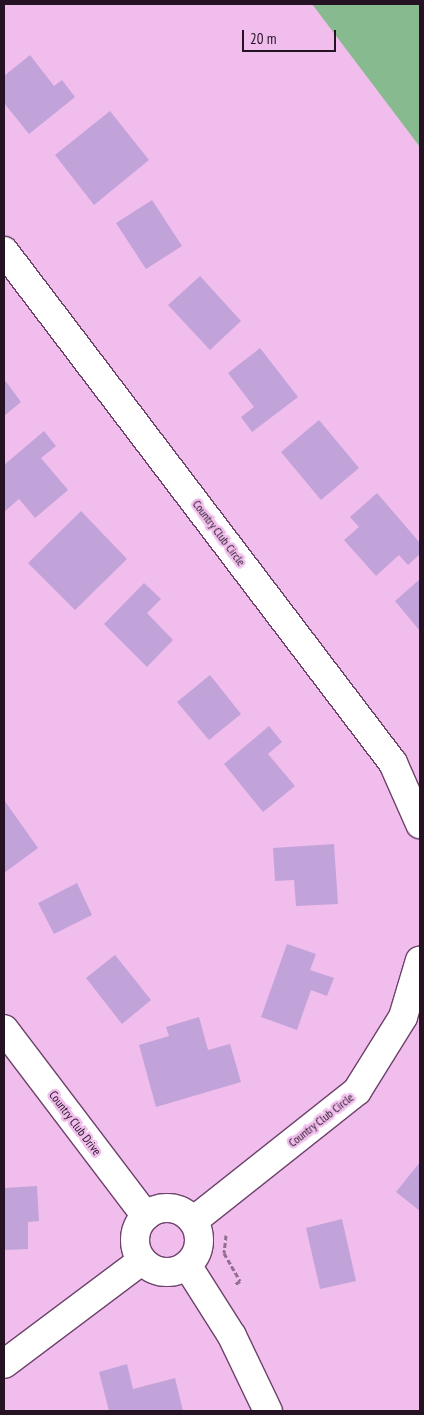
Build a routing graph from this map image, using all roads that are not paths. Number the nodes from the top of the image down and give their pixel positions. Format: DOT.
graph roads {
  1 [pos="4,251"];
  2 [pos="420,824"];
  3 [pos="420,960"];
  4 [pos="4,1029"];
  5 [pos="146,1216"];
  6 [pos="193,1221"];
  7 [pos="141,1261"];
  8 [pos="187,1265"];
  9 [pos="4,1364"];
  10 [pos="268,1411"];
  1 -- 2 [label="street, Country Club Circle"];
  3 -- 6 [label="street, Country Club Circle"];
  4 -- 5 [label="street, Country Club Drive"];
  5 -- 6 [label="street"];
  5 -- 7 [label="street"];
  6 -- 8 [label="street"];
  7 -- 8 [label="street"];
  7 -- 9 [label="street"];
  8 -- 10 [label="street"];
}
